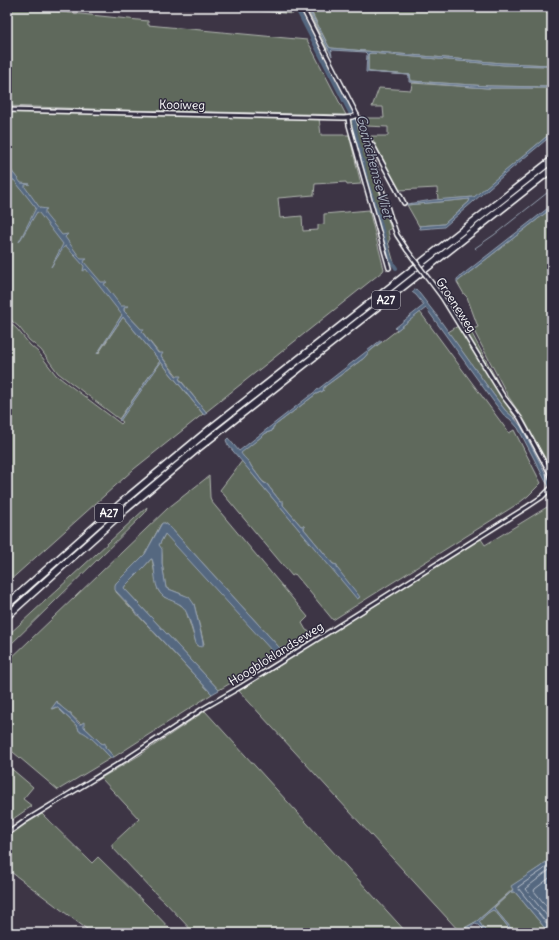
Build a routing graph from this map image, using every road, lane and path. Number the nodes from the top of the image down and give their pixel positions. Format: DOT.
graph roads {
  1 [pos="302,7"];
  2 [pos="7,110"];
  3 [pos="353,117"];
  4 [pos="366,139"];
  5 [pos="552,160"];
  6 [pos="552,169"];
  7 [pos="404,203"];
  8 [pos="389,268"];
  9 [pos="551,473"];
  10 [pos="552,479"];
  11 [pos="551,488"];
  12 [pos="7,605"];
  13 [pos="7,616"];
  14 [pos="7,834"];
  1 -- 3 [label="street, Groeneweg"];
  2 -- 3 [label="street, Kooiweg"];
  3 -- 4 [label="street, Groeneweg"];
  3 -- 8 [label="street, Groeneweg"];
  4 -- 7 [label="street, Groeneweg"];
  4 -- 9 [label="street, Groeneweg, bridge"];
  5 -- 12 [label="highway, A27"];
  6 -- 13 [label="highway, A27"];
  9 -- 10 [label="street, Groeneweg"];
  11 -- 14 [label="street, Hoogbloklandseweg"];
}
